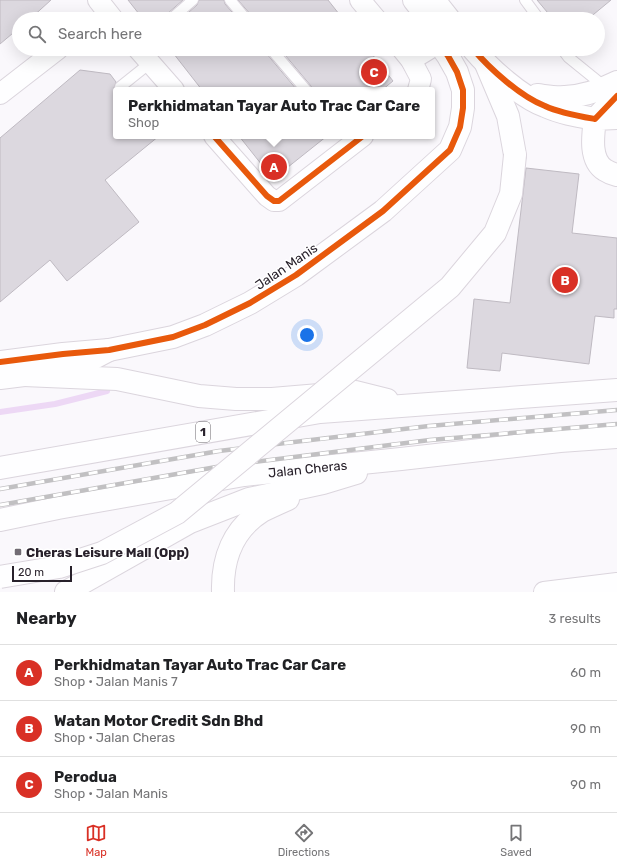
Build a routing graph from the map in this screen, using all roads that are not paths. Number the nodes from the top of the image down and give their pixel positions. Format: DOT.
graph roads {
  1 [pos="193,0"];
  2 [pos="230,0"];
  3 [pos="360,0"];
  4 [pos="406,0"];
  5 [pos="414,0"];
  6 [pos="525,0"];
  7 [pos="439,10"];
  8 [pos="179,12"];
  9 [pos="240,12"];
  10 [pos="370,12"];
  11 [pos="415,12"];
  12 [pos="534,12"];
  13 [pos="49,56"];
  14 [pos="144,56"];
  15 [pos="277,56"];
  16 [pos="407,56"];
  17 [pos="448,56"];
  18 [pos="458,56"];
  19 [pos="480,56"];
  20 [pos="569,56"];
  21 [pos="460,80"];
  22 [pos="120,87"];
  23 [pos="171,87"];
  24 [pos="303,87"];
  25 [pos="419,87"];
  26 [pos="613,88"];
  27 [pos="522,93"];
  28 [pos="0,94"];
  29 [pos="617,118"];
  30 [pos="595,119"];
  31 [pos="217,139"];
  32 [pos="353,139"];
  33 [pos="617,175"];
  34 [pos="109,350"];
  35 [pos="0,362"];
  36 [pos="24,375"];
  37 [pos="0,378"];
  38 [pos="617,390"];
  39 [pos="408,405"];
  40 [pos="617,437"];
  41 [pos="401,459"];
  42 [pos="0,468"];
  43 [pos="323,483"];
  44 [pos="0,520"];
  45 [pos="0,577"];
  46 [pos="617,583"];
  47 [pos="66,592"];
  48 [pos="223,592"];
  49 [pos="544,592"];
  1 -- 8 [label="lane"];
  2 -- 9 [label="lane"];
  3 -- 10 [label="street"];
  4 -- 11 [label="main road"];
  5 -- 7 [label="main road"];
  6 -- 12 [label="lane"];
  13 -- 28 [label="street"];
  14 -- 22 [label="lane"];
  14 -- 23 [label="street"];
  15 -- 24 [label="lane"];
  16 -- 25 [label="street"];
  17 -- 21 [label="main road, Jalan Manis"];
  18 -- 21 [label="main road"];
  19 -- 27 [label="main road"];
  19 -- 45 [label="main road, bridge"];
  20 -- 26 [label="lane"];
  21 -- 34 [label="main road, Jalan Manis"];
  26 -- 27 [label="main road"];
  26 -- 30 [label="main road"];
  27 -- 30 [label="main road"];
  29 -- 30 [label="main road"];
  30 -- 33 [label="main road"];
  31 -- 32 [label="street"];
  34 -- 35 [label="main road, Jalan Manis"];
  34 -- 36 [label="main road"];
  36 -- 37 [label="main road"];
  36 -- 39 [label="main road"];
  38 -- 39 [label="main road, 1"];
  39 -- 42 [label="main road, 1"];
  40 -- 41 [label="main road, Jalan Cheras"];
  41 -- 43 [label="main road"];
  41 -- 44 [label="main road, Jalan Cheras"];
  43 -- 47 [label="main road"];
  43 -- 48 [label="main road"];
  46 -- 49 [label="street"];
}
